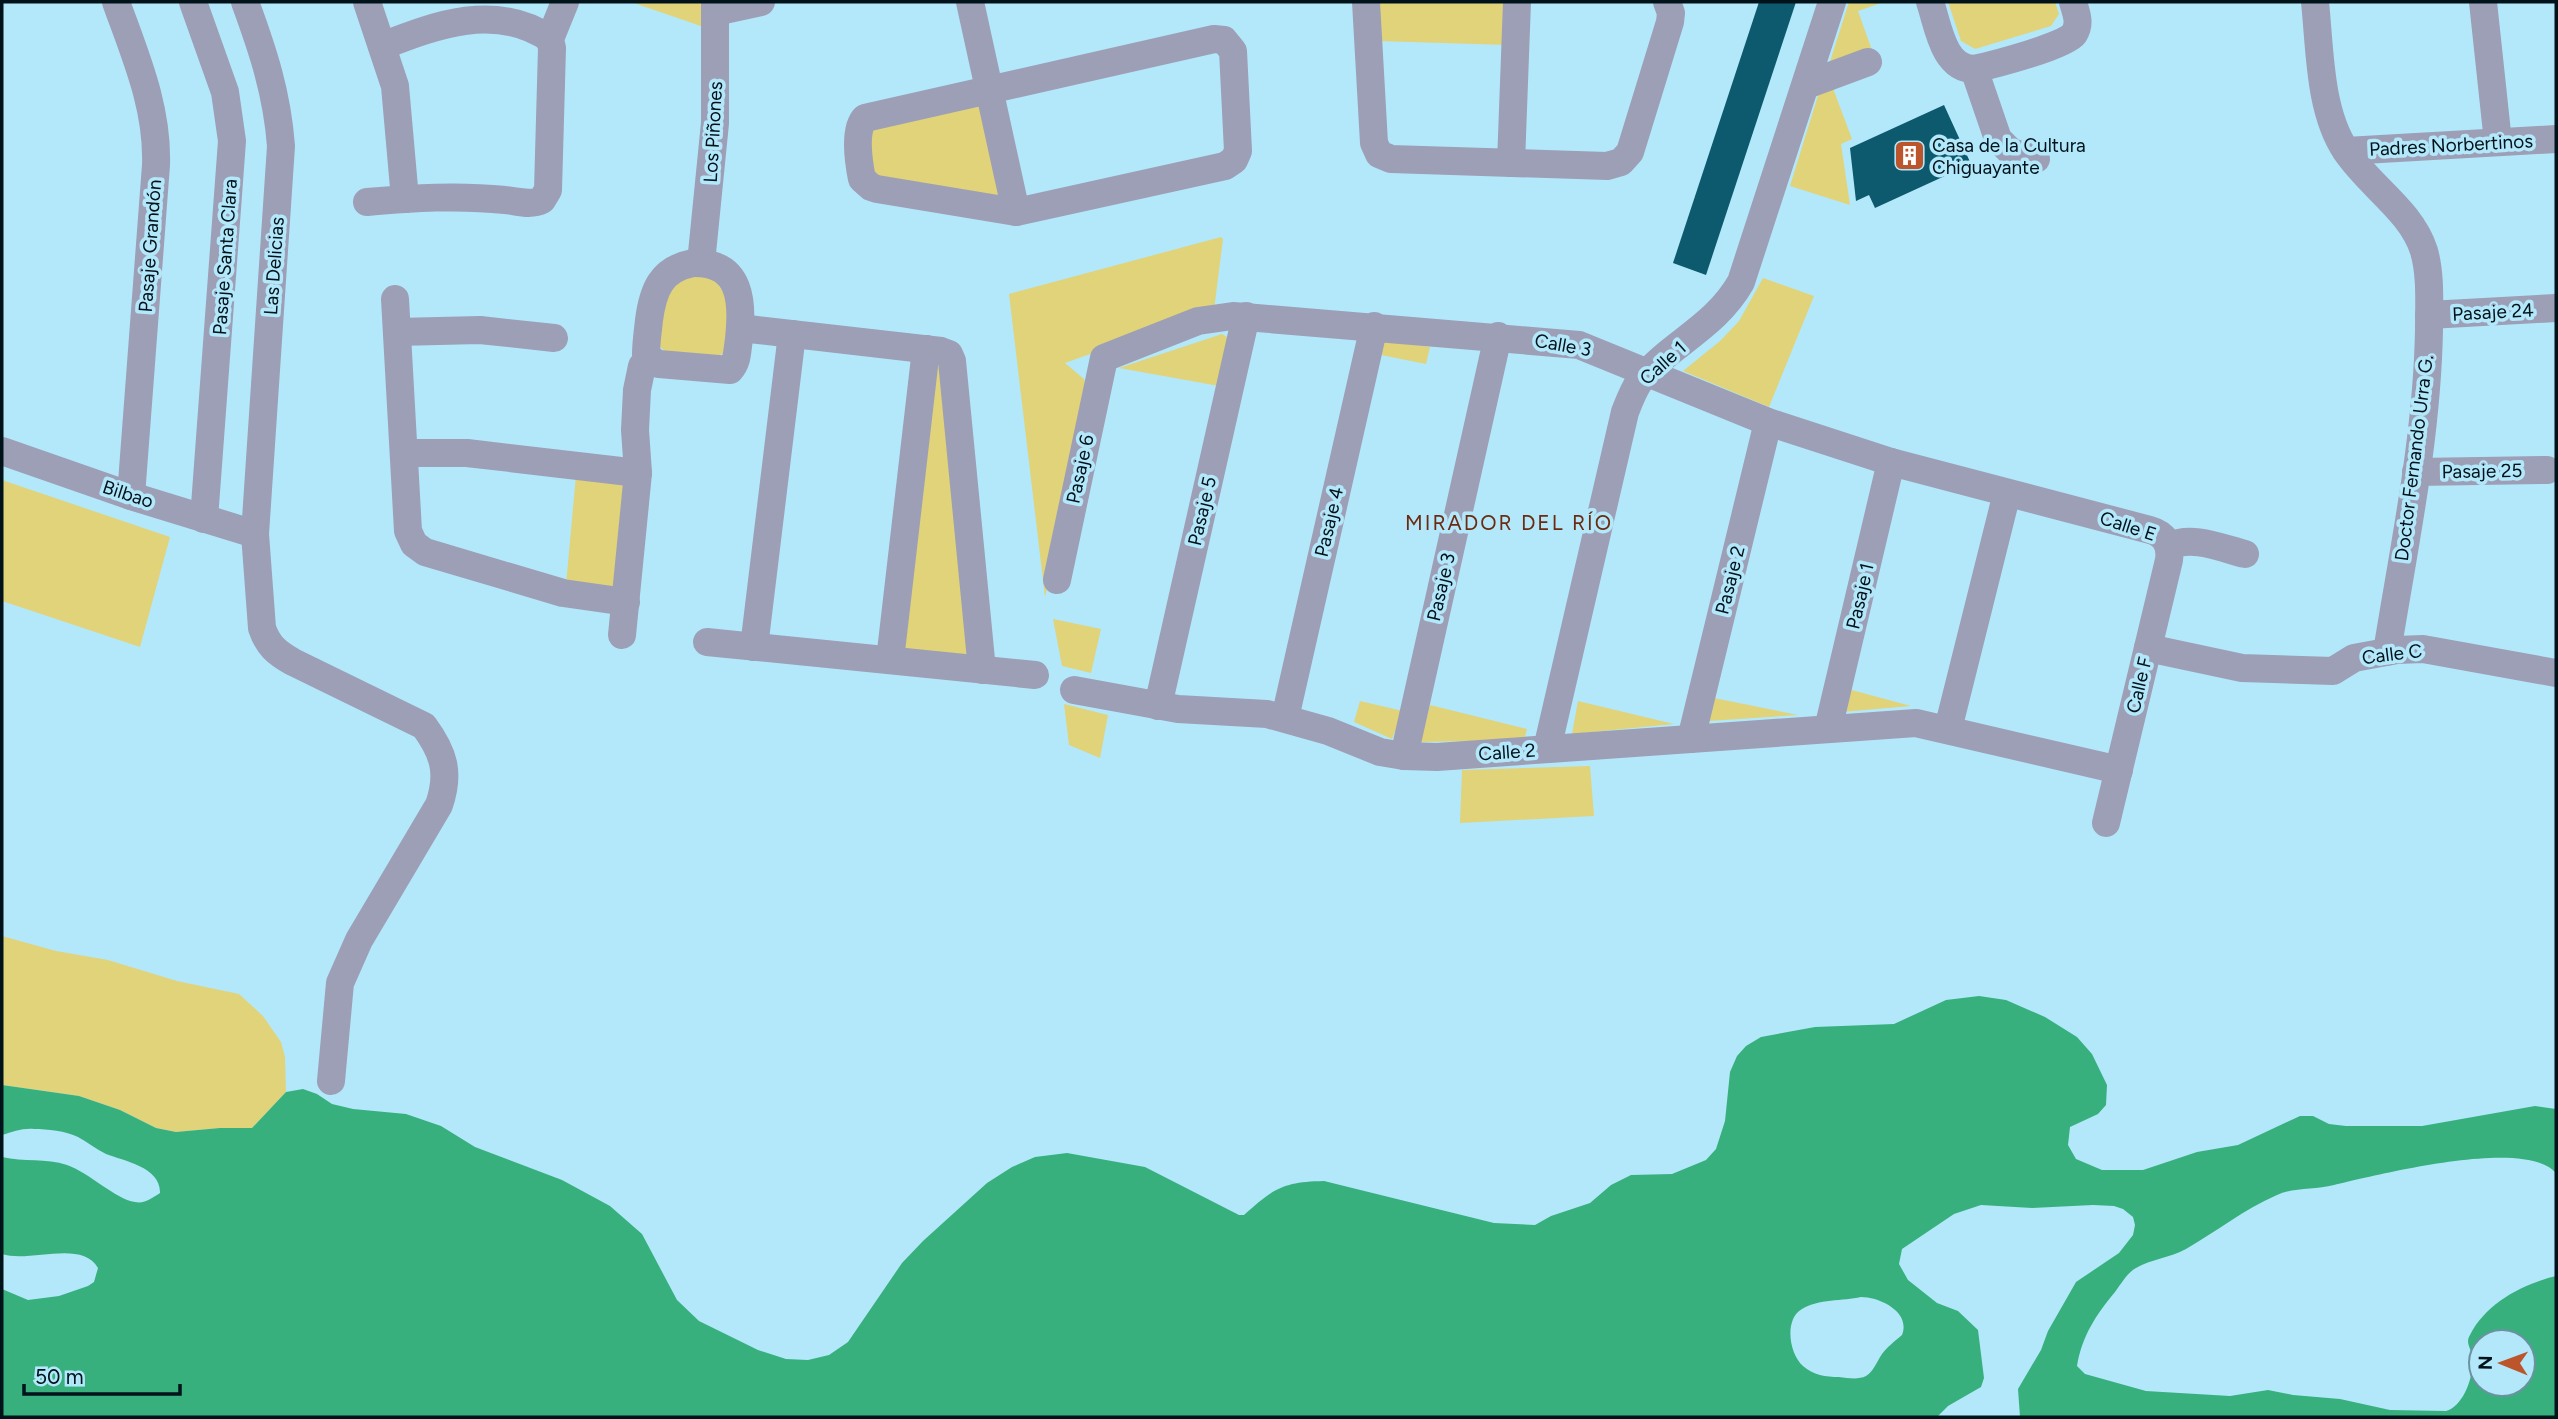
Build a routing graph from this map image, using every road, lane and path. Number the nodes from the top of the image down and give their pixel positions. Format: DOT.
graph roads {
  1 [pos="116,2"];
  2 [pos="192,2"];
  3 [pos="245,2"];
  4 [pos="367,2"];
  5 [pos="565,2"];
  6 [pos="761,2"];
  7 [pos="970,2"];
  8 [pos="1366,2"];
  9 [pos="1517,2"];
  10 [pos="1832,2"];
  11 [pos="1930,2"];
  12 [pos="2073,2"];
  13 [pos="2315,2"];
  14 [pos="2483,2"];
  15 [pos="1670,3"];
  16 [pos="715,7"];
  17 [pos="550,39"];
  18 [pos="382,46"];
  19 [pos="1867,62"];
  20 [pos="1974,69"];
  21 [pos="1806,86"];
  22 [pos="989,89"];
  23 [pos="2556,139"];
  24 [pos="2498,142"];
  25 [pos="2346,151"];
  26 [pos="2036,159"];
  27 [pos="1511,163"];
  28 [pos="405,199"];
  29 [pos="367,202"];
  30 [pos="1016,212"];
  31 [pos="701,262"];
  32 [pos="395,299"];
  33 [pos="2556,308"];
  34 [pos="2429,315"];
  35 [pos="1246,316"];
  36 [pos="1374,326"];
  37 [pos="740,328"];
  38 [pos="397,332"];
  39 [pos="792,334"];
  40 [pos="1498,336"];
  41 [pos="554,338"];
  42 [pos="926,349"];
  43 [pos="1104,358"];
  44 [pos="649,359"];
  45 [pos="1648,372"];
  46 [pos="1768,422"];
  47 [pos="2,451"];
  48 [pos="404,453"];
  49 [pos="1891,462"];
  50 [pos="2547,470"];
  51 [pos="639,472"];
  52 [pos="2416,472"];
  53 [pos="2007,492"];
  54 [pos="131,496"];
  55 [pos="204,519"];
  56 [pos="255,534"];
  57 [pos="2169,546"];
  58 [pos="2245,554"];
  59 [pos="1057,580"];
  60 [pos="626,602"];
  61 [pos="622,635"];
  62 [pos="707,642"];
  63 [pos="754,647"];
  64 [pos="2148,648"];
  65 [pos="2386,652"];
  66 [pos="890,660"];
  67 [pos="982,670"];
  68 [pos="2556,673"];
  69 [pos="1035,675"];
  70 [pos="1074,690"];
  71 [pos="1158,706"];
  72 [pos="1285,718"];
  73 [pos="1828,729"];
  74 [pos="1948,729"];
  75 [pos="1691,738"];
  76 [pos="1548,749"];
  77 [pos="1404,756"];
  78 [pos="2119,770"];
  79 [pos="2106,823"];
  80 [pos="331,1081"];
  1 -- 54 [label="street, Pasaje Grandón"];
  2 -- 55 [label="street, Pasaje Santa Clara"];
  3 -- 56 [label="street, Las Delicias"];
  4 -- 18 [label="street"];
  5 -- 17 [label="street"];
  6 -- 16 [label="street"];
  7 -- 22 [label="street"];
  8 -- 27 [label="street"];
  9 -- 27 [label="street"];
  10 -- 21 [label="street, Calle 1"];
  11 -- 20 [label="street"];
  12 -- 20 [label="street"];
  13 -- 25 [label="street, Doctor Fernando Urra G."];
  14 -- 24 [label="street"];
  15 -- 27 [label="street"];
  16 -- 31 [label="street, Los Piñones"];
  17 -- 18 [label="street"];
  17 -- 28 [label="street"];
  18 -- 28 [label="street"];
  19 -- 21 [label="street"];
  20 -- 26 [label="street"];
  21 -- 45 [label="street, Calle 1"];
  22 -- 30 [label="street"];
  22 -- 30 [label="street"];
  22 -- 30 [label="street"];
  23 -- 24 [label="street, Padres Norbertinos"];
  24 -- 25 [label="street, Padres Norbertinos"];
  25 -- 34 [label="street, Doctor Fernando Urra G."];
  28 -- 29 [label="street"];
  31 -- 37 [label="street"];
  31 -- 44 [label="street"];
  32 -- 38 [label="street"];
  33 -- 34 [label="street, Pasaje 24"];
  34 -- 52 [label="street, Doctor Fernando Urra G."];
  35 -- 36 [label="street, Calle 3"];
  35 -- 43 [label="street, Calle 3"];
  35 -- 71 [label="street, Pasaje 5"];
  36 -- 40 [label="street, Calle 3"];
  36 -- 72 [label="street, Pasaje 4"];
  37 -- 39 [label="street"];
  37 -- 44 [label="street"];
  38 -- 41 [label="street"];
  38 -- 48 [label="street"];
  39 -- 42 [label="street"];
  39 -- 63 [label="street"];
  40 -- 45 [label="street, Calle 3"];
  40 -- 77 [label="street, Pasaje 3"];
  42 -- 66 [label="street"];
  42 -- 67 [label="street"];
  43 -- 59 [label="street, Pasaje 6"];
  44 -- 51 [label="street"];
  45 -- 46 [label="street, Calle 3"];
  45 -- 76 [label="street, Calle 1"];
  46 -- 49 [label="street, Calle 3"];
  46 -- 75 [label="street, Pasaje 2"];
  47 -- 54 [label="street, Bilbao"];
  48 -- 51 [label="street"];
  48 -- 60 [label="street"];
  49 -- 53 [label="street, Calle 3"];
  49 -- 73 [label="street, Pasaje 1"];
  50 -- 52 [label="street, Pasaje 25"];
  51 -- 60 [label="street"];
  52 -- 65 [label="street, Doctor Fernando Urra G."];
  53 -- 57 [label="street, Calle E"];
  53 -- 74 [label="street"];
  54 -- 55 [label="street, Bilbao"];
  55 -- 56 [label="street, Bilbao"];
  56 -- 80 [label="street, Las Delicias"];
  57 -- 58 [label="street, Calle E"];
  57 -- 64 [label="street, Calle F"];
  60 -- 61 [label="street"];
  62 -- 63 [label="street"];
  63 -- 66 [label="street"];
  64 -- 65 [label="street, Calle C"];
  64 -- 78 [label="street, Calle F"];
  65 -- 68 [label="street, Calle C"];
  66 -- 67 [label="street"];
  67 -- 69 [label="street"];
  70 -- 71 [label="street, Calle 2"];
  71 -- 72 [label="street, Calle 2"];
  72 -- 77 [label="street, Calle 2"];
  73 -- 74 [label="street, Calle 2"];
  73 -- 75 [label="street, Calle 2"];
  74 -- 78 [label="street"];
  75 -- 76 [label="street, Calle 2"];
  76 -- 77 [label="street, Calle 2"];
  78 -- 79 [label="street, Calle F"];
}
